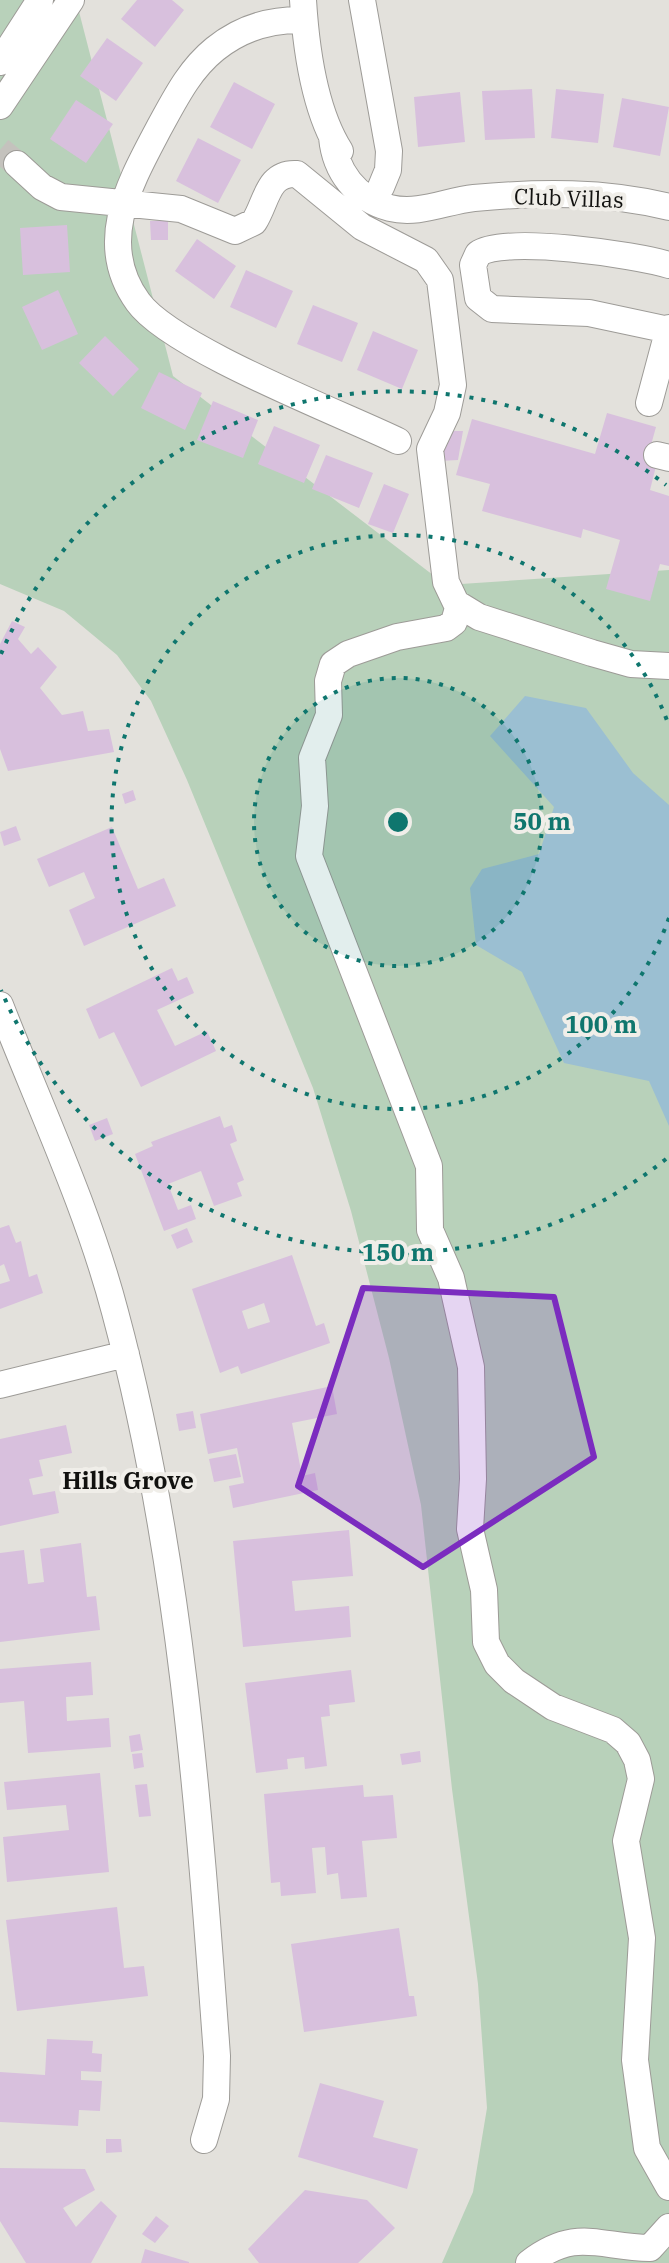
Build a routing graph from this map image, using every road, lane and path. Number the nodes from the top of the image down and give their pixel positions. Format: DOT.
graph roads {
  1 [pos="40,0"];
  2 [pos="71,0"];
  3 [pos="362,0"];
  4 [pos="303,10"];
  5 [pos="0,62"];
  6 [pos="0,106"];
  7 [pos="17,164"];
  8 [pos="377,195"];
  9 [pos="122,203"];
  10 [pos="669,207"];
  11 [pos="362,227"];
  12 [pos="669,265"];
  13 [pos="669,329"];
  14 [pos="649,403"];
  15 [pos="398,441"];
  16 [pos="459,605"];
  17 [pos="669,666"];
  18 [pos="0,1005"];
  19 [pos="126,1354"];
  20 [pos="0,1385"];
  21 [pos="204,2140"];
  22 [pos="669,2187"];
  23 [pos="669,2227"];
  24 [pos="529,2263"];
  1 -- 5 [label="street"];
  2 -- 6 [label="street"];
  3 -- 8 [label="street"];
  4 -- 8 [label="street, Club Villas"];
  4 -- 9 [label="street"];
  7 -- 9 [label="street"];
  8 -- 10 [label="street, Club Villas"];
  8 -- 11 [label="street"];
  9 -- 11 [label="street"];
  9 -- 15 [label="street"];
  11 -- 16 [label="street"];
  12 -- 13 [label="street"];
  13 -- 14 [label="street"];
  16 -- 17 [label="street"];
  16 -- 22 [label="street"];
  18 -- 19 [label="street"];
  19 -- 20 [label="street"];
  19 -- 21 [label="street"];
  23 -- 24 [label="street"];
}
